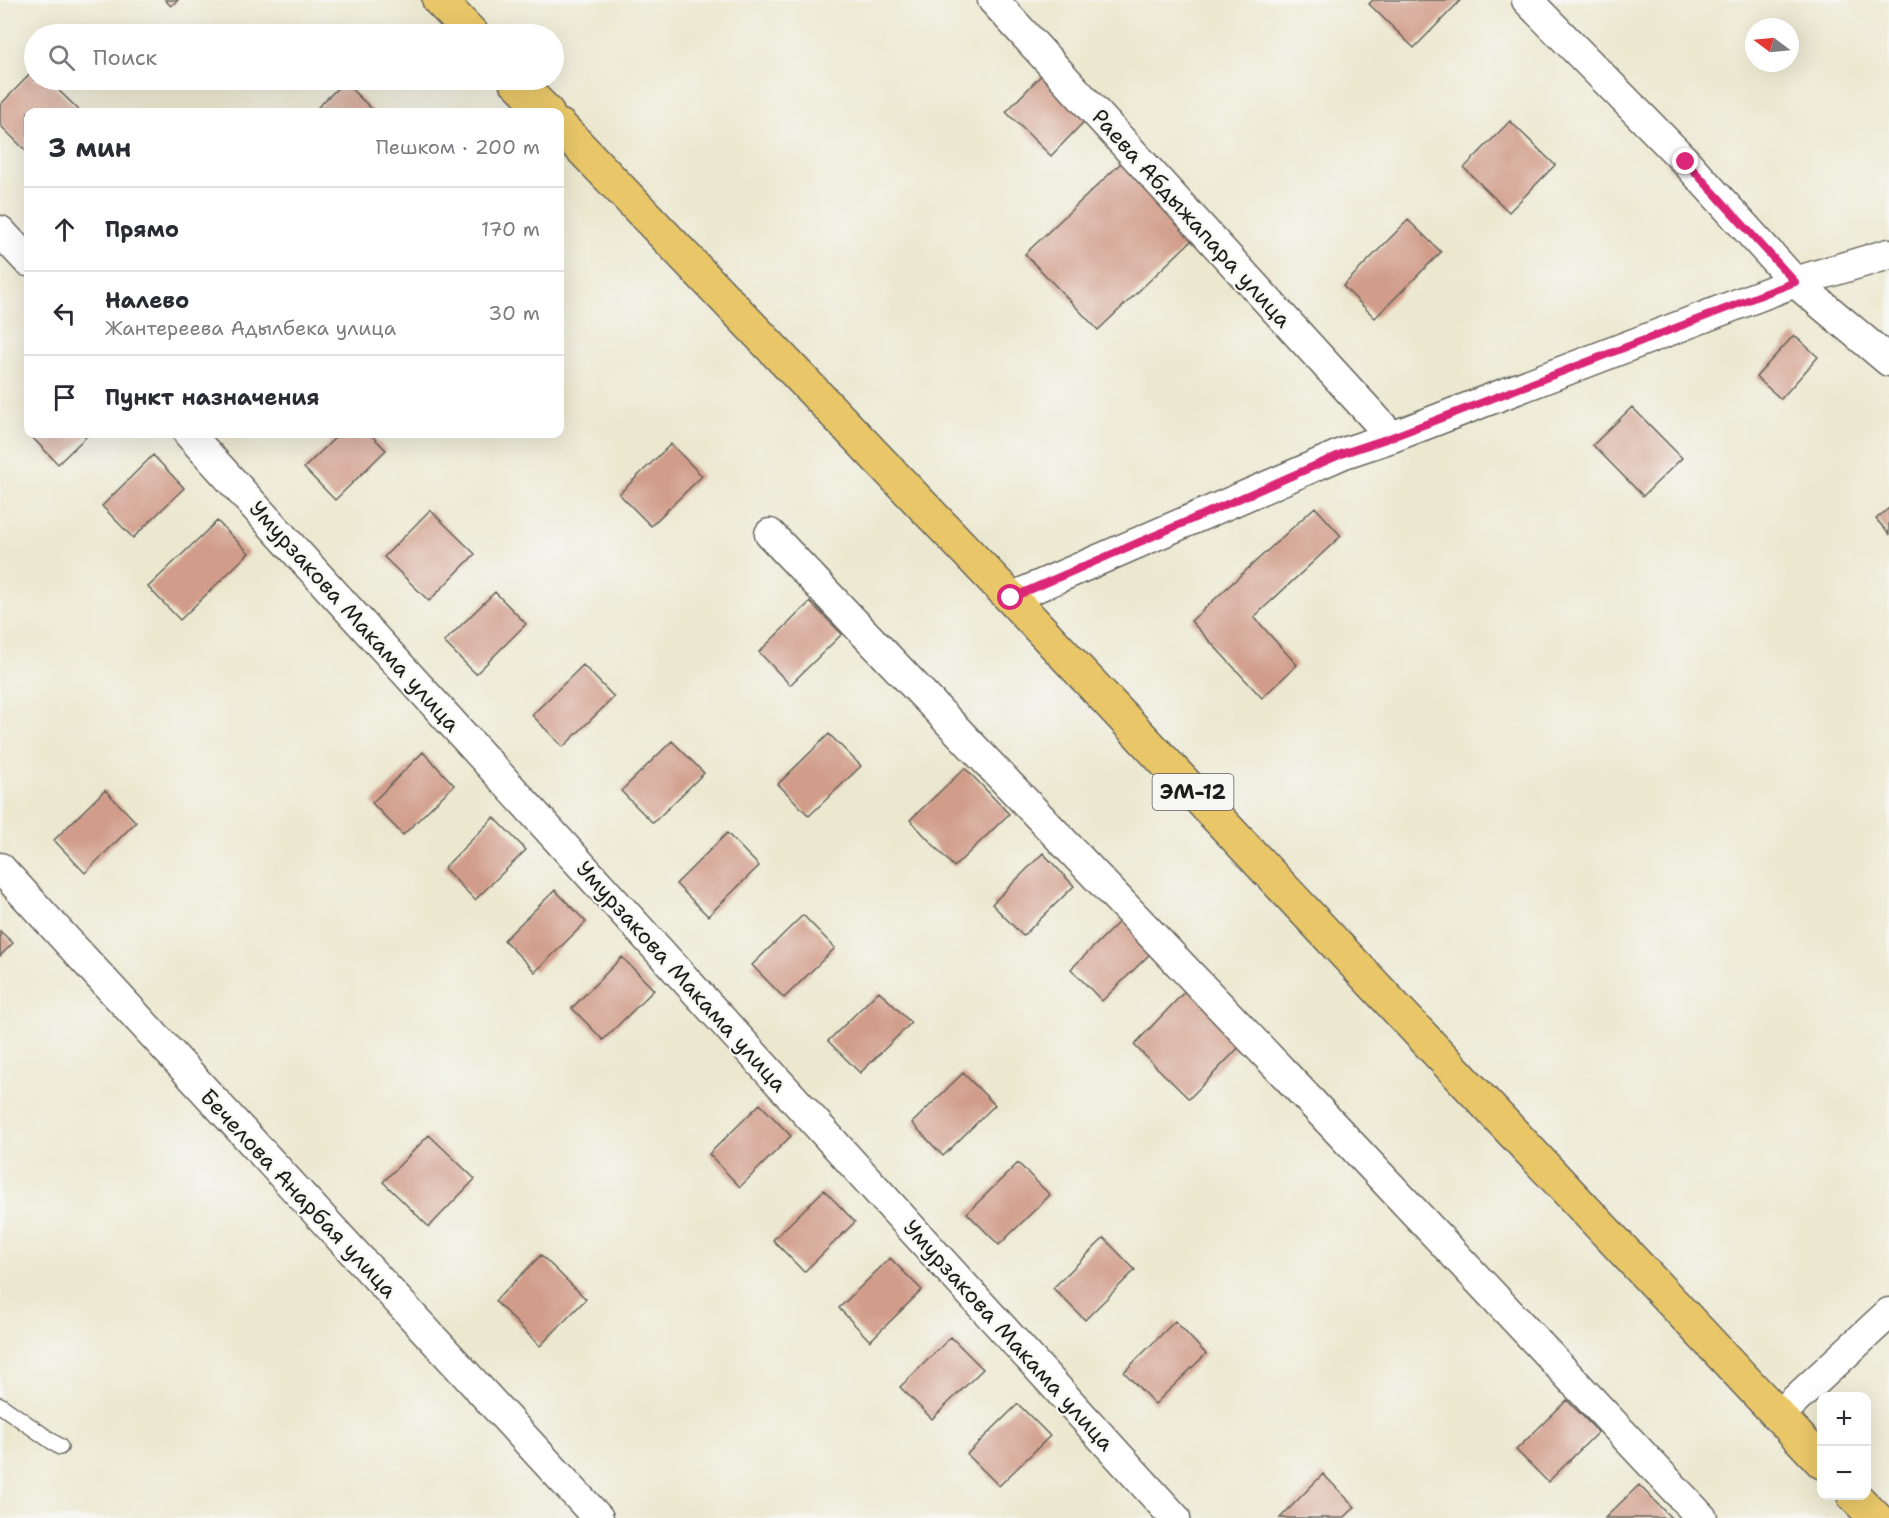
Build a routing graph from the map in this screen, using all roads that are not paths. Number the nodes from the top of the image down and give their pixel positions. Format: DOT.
graph roads {
  1 [pos="440,0"];
  2 [pos="993,0"];
  3 [pos="1527,0"];
  4 [pos="463,24"];
  5 [pos="525,90"];
  6 [pos="543,108"];
  7 [pos="564,130"];
  8 [pos="0,231"];
  9 [pos="1889,254"];
  10 [pos="24,257"];
  11 [pos="1795,282"];
  12 [pos="1889,361"];
  13 [pos="1392,437"];
  14 [pos="193,438"];
  15 [pos="770,534"];
  16 [pos="1011,598"];
  17 [pos="0,868"];
  18 [pos="1889,1313"];
  19 [pos="0,1405"];
  20 [pos="1777,1417"];
  21 [pos="60,1447"];
  22 [pos="1817,1458"];
  23 [pos="1858,1500"];
  24 [pos="598,1518"];
  25 [pos="1175,1518"];
  26 [pos="1702,1518"];
  27 [pos="1876,1518"];
  1 -- 4 [label="highway"];
  2 -- 13 [label="street, Раева Абдыжапара улица"];
  3 -- 11 [label="street"];
  5 -- 6 [label="highway"];
  7 -- 16 [label="highway, ЭМ-12"];
  8 -- 10 [label="street"];
  9 -- 11 [label="street"];
  11 -- 12 [label="street"];
  11 -- 13 [label="street"];
  13 -- 16 [label="street"];
  14 -- 25 [label="street, Умурзакова Макама улица"];
  15 -- 26 [label="street"];
  16 -- 20 [label="highway, ЭМ-12"];
  17 -- 24 [label="street, Бечелова Анарбая улица"];
  18 -- 20 [label="street"];
  19 -- 21 [label="lane"];
  20 -- 22 [label="highway, ЭМ-12"];
  23 -- 27 [label="highway"];
}
